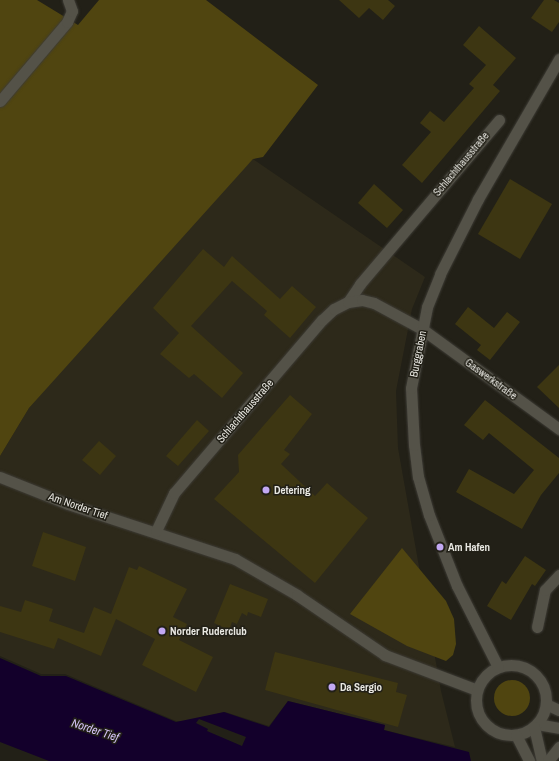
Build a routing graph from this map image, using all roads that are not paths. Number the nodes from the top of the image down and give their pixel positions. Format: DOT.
graph roads {
  1 [pos="68,0"];
  2 [pos="559,59"];
  3 [pos="0,101"];
  4 [pos="499,120"];
  5 [pos="348,302"];
  6 [pos="422,328"];
  7 [pos="559,429"];
  8 [pos="0,477"];
  9 [pos="156,531"];
  10 [pos="559,575"];
  11 [pos="537,627"];
  12 [pos="498,666"];
  13 [pos="477,690"];
  14 [pos="546,704"];
  15 [pos="559,710"];
  16 [pos="536,725"];
  17 [pos="559,728"];
  18 [pos="516,735"];
  19 [pos="559,746"];
  20 [pos="529,761"];
  21 [pos="542,761"];
  22 [pos="548,761"];
  1 -- 3 [label="street"];
  2 -- 6 [label="street, Burggraben"];
  4 -- 5 [label="street, Schlachthausstraße"];
  5 -- 6 [label="street, Schlachthausstraße"];
  5 -- 9 [label="street, Schlachthausstraße"];
  6 -- 7 [label="street, Gaswerkstraße"];
  6 -- 12 [label="street, Burggraben"];
  8 -- 9 [label="street, Am Norder Tief"];
  9 -- 13 [label="street"];
  10 -- 11 [label="street"];
  12 -- 13 [label="street"];
  12 -- 14 [label="street"];
  13 -- 18 [label="street"];
  14 -- 15 [label="street"];
  14 -- 16 [label="street"];
  16 -- 17 [label="street"];
  16 -- 18 [label="street"];
  16 -- 21 [label="street"];
  18 -- 20 [label="street"];
  19 -- 22 [label="street"];
}
